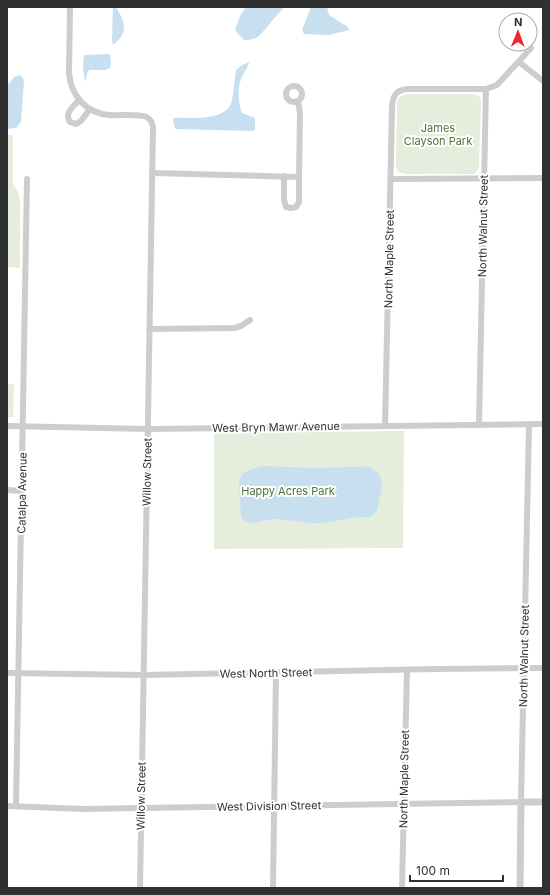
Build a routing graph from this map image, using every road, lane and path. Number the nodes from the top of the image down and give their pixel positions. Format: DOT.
graph roads {
  1 [pos="70,7"];
  2 [pos="528,52"];
  3 [pos="519,62"];
  4 [pos="543,81"];
  5 [pos="486,89"];
  6 [pos="79,100"];
  7 [pos="298,101"];
  8 [pos="90,110"];
  9 [pos="152,174"];
  10 [pos="284,176"];
  11 [pos="299,177"];
  12 [pos="484,178"];
  13 [pos="543,178"];
  14 [pos="27,179"];
  15 [pos="391,179"];
  16 [pos="250,320"];
  17 [pos="149,329"];
  18 [pos="543,424"];
  19 [pos="478,425"];
  20 [pos="529,425"];
  21 [pos="7,426"];
  22 [pos="385,426"];
  23 [pos="22,427"];
  24 [pos="148,429"];
  25 [pos="7,490"];
  26 [pos="22,490"];
  27 [pos="543,668"];
  28 [pos="524,669"];
  29 [pos="407,670"];
  30 [pos="7,673"];
  31 [pos="18,673"];
  32 [pos="276,673"];
  33 [pos="143,675"];
  34 [pos="521,802"];
  35 [pos="543,802"];
  36 [pos="403,803"];
  37 [pos="274,805"];
  38 [pos="7,806"];
  39 [pos="16,806"];
  40 [pos="141,808"];
  41 [pos="140,888"];
  42 [pos="273,888"];
  43 [pos="402,888"];
  44 [pos="520,888"];
  1 -- 6 [label="street, Willow Street"];
  2 -- 3 [label="street"];
  3 -- 4 [label="street"];
  3 -- 5 [label="street"];
  5 -- 12 [label="street, North Walnut Street"];
  5 -- 15 [label="street, North Maple Street"];
  6 -- 8 [label="street, Willow Street"];
  6 -- 8 [label="street"];
  7 -- 11 [label="street"];
  8 -- 9 [label="street, Willow Street"];
  9 -- 10 [label="street"];
  9 -- 17 [label="street, Willow Street"];
  10 -- 11 [label="street"];
  10 -- 11 [label="street"];
  12 -- 13 [label="street"];
  12 -- 15 [label="street"];
  12 -- 19 [label="street, North Walnut Street"];
  14 -- 23 [label="street, Catalpa Avenue"];
  15 -- 22 [label="street, North Maple Street"];
  16 -- 17 [label="street"];
  17 -- 24 [label="street, Willow Street"];
  18 -- 20 [label="street, West Bryn Mawr Avenue"];
  19 -- 20 [label="street, West Bryn Mawr Avenue"];
  19 -- 22 [label="street, West Bryn Mawr Avenue"];
  20 -- 28 [label="street, North Walnut Street"];
  21 -- 23 [label="street, West Bryn Mawr Avenue"];
  22 -- 24 [label="street, West Bryn Mawr Avenue"];
  23 -- 24 [label="street, West Bryn Mawr Avenue"];
  23 -- 26 [label="street, Catalpa Avenue"];
  24 -- 33 [label="street, Willow Street"];
  25 -- 26 [label="street"];
  26 -- 31 [label="street, Catalpa Avenue"];
  27 -- 28 [label="street, West North Street"];
  28 -- 29 [label="street, West North Street"];
  28 -- 34 [label="street, North Walnut Street"];
  29 -- 32 [label="street, West North Street"];
  29 -- 36 [label="street, North Maple Street"];
  30 -- 31 [label="street, West North Street"];
  31 -- 33 [label="street, West North Street"];
  31 -- 39 [label="street, Catalpa Avenue"];
  32 -- 33 [label="street, West North Street"];
  32 -- 37 [label="street"];
  33 -- 40 [label="street, Willow Street"];
  34 -- 35 [label="street"];
  34 -- 36 [label="street, West Division Street"];
  34 -- 44 [label="street, North Walnut Street"];
  36 -- 37 [label="street, West Division Street"];
  36 -- 43 [label="street, North Maple Street"];
  37 -- 40 [label="street, West Division Street"];
  37 -- 42 [label="street"];
  38 -- 39 [label="street, West Division Street"];
  39 -- 40 [label="street, West Division Street"];
  40 -- 41 [label="street, Willow Street"];
}
